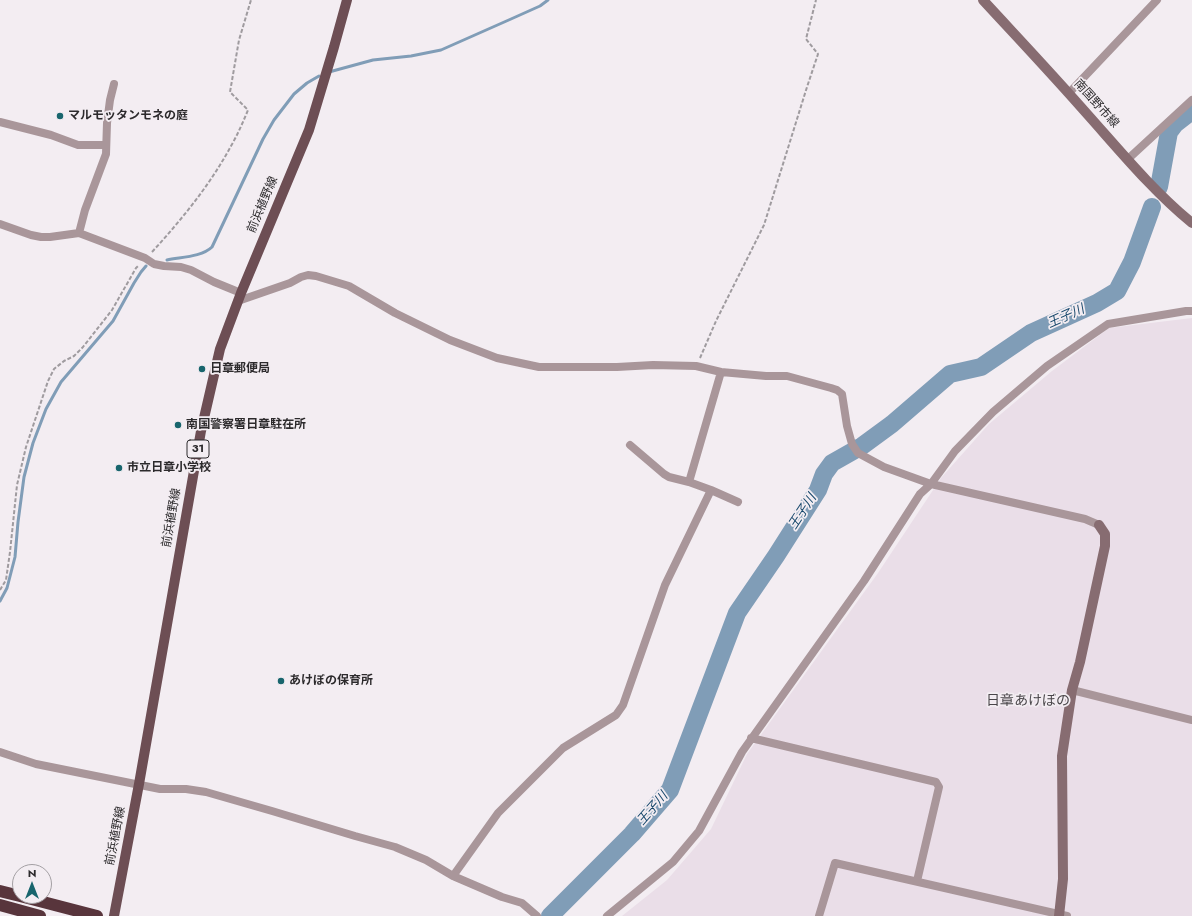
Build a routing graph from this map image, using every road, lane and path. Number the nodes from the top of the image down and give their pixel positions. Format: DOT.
graph roads {
  1 [pos="251,0"];
  2 [pos="347,0"];
  3 [pos="816,0"];
  4 [pos="983,0"];
  5 [pos="1157,0"];
  6 [pos="114,84"];
  7 [pos="1069,93"];
  8 [pos="1192,100"];
  9 [pos="0,122"];
  10 [pos="106,146"];
  11 [pos="1128,159"];
  12 [pos="1192,223"];
  13 [pos="0,224"];
  14 [pos="79,233"];
  15 [pos="145,258"];
  16 [pos="239,297"];
  17 [pos="1192,311"];
  18 [pos="696,366"];
  19 [pos="721,372"];
  20 [pos="630,445"];
  21 [pos="689,482"];
  22 [pos="931,484"];
  23 [pos="711,490"];
  24 [pos="738,502"];
  25 [pos="1099,525"];
  26 [pos="0,590"];
  27 [pos="1072,690"];
  28 [pos="1192,720"];
  29 [pos="751,738"];
  30 [pos="0,752"];
  31 [pos="139,784"];
  32 [pos="453,876"];
  33 [pos="917,882"];
  34 [pos="0,891"];
  35 [pos="12,894"];
  36 [pos="51,904"];
  37 [pos="0,905"];
  38 [pos="1062,915"];
  39 [pos="40,916"];
  40 [pos="97,916"];
  41 [pos="114,916"];
  42 [pos="537,916"];
  43 [pos="607,916"];
  44 [pos="819,916"];
  1 -- 15 [label="path"];
  2 -- 16 [label="main road, 前浜植野線 / 31"];
  3 -- 18 [label="path"];
  4 -- 7 [label="street, 南国野市線"];
  5 -- 7 [label="street"];
  6 -- 10 [label="street"];
  7 -- 11 [label="street, 南国野市線"];
  8 -- 11 [label="street"];
  9 -- 10 [label="street"];
  10 -- 14 [label="street"];
  11 -- 12 [label="street, 南国野市線"];
  13 -- 14 [label="street"];
  14 -- 15 [label="street"];
  15 -- 16 [label="street"];
  15 -- 26 [label="path"];
  16 -- 18 [label="street"];
  16 -- 31 [label="main road, 前浜植野線 / 31"];
  17 -- 22 [label="street"];
  18 -- 19 [label="street"];
  19 -- 21 [label="street"];
  19 -- 22 [label="street"];
  20 -- 21 [label="street"];
  21 -- 23 [label="street"];
  22 -- 25 [label="street"];
  22 -- 29 [label="street"];
  23 -- 24 [label="street"];
  23 -- 32 [label="street"];
  25 -- 27 [label="street"];
  27 -- 28 [label="street"];
  27 -- 38 [label="street"];
  29 -- 33 [label="street"];
  29 -- 43 [label="street"];
  30 -- 31 [label="street"];
  31 -- 32 [label="street"];
  31 -- 41 [label="main road, 前浜植野線 / 31"];
  32 -- 42 [label="street"];
  33 -- 38 [label="street"];
  33 -- 44 [label="street"];
  34 -- 35 [label="highway"];
  36 -- 40 [label="highway"];
  37 -- 39 [label="highway"];
}
